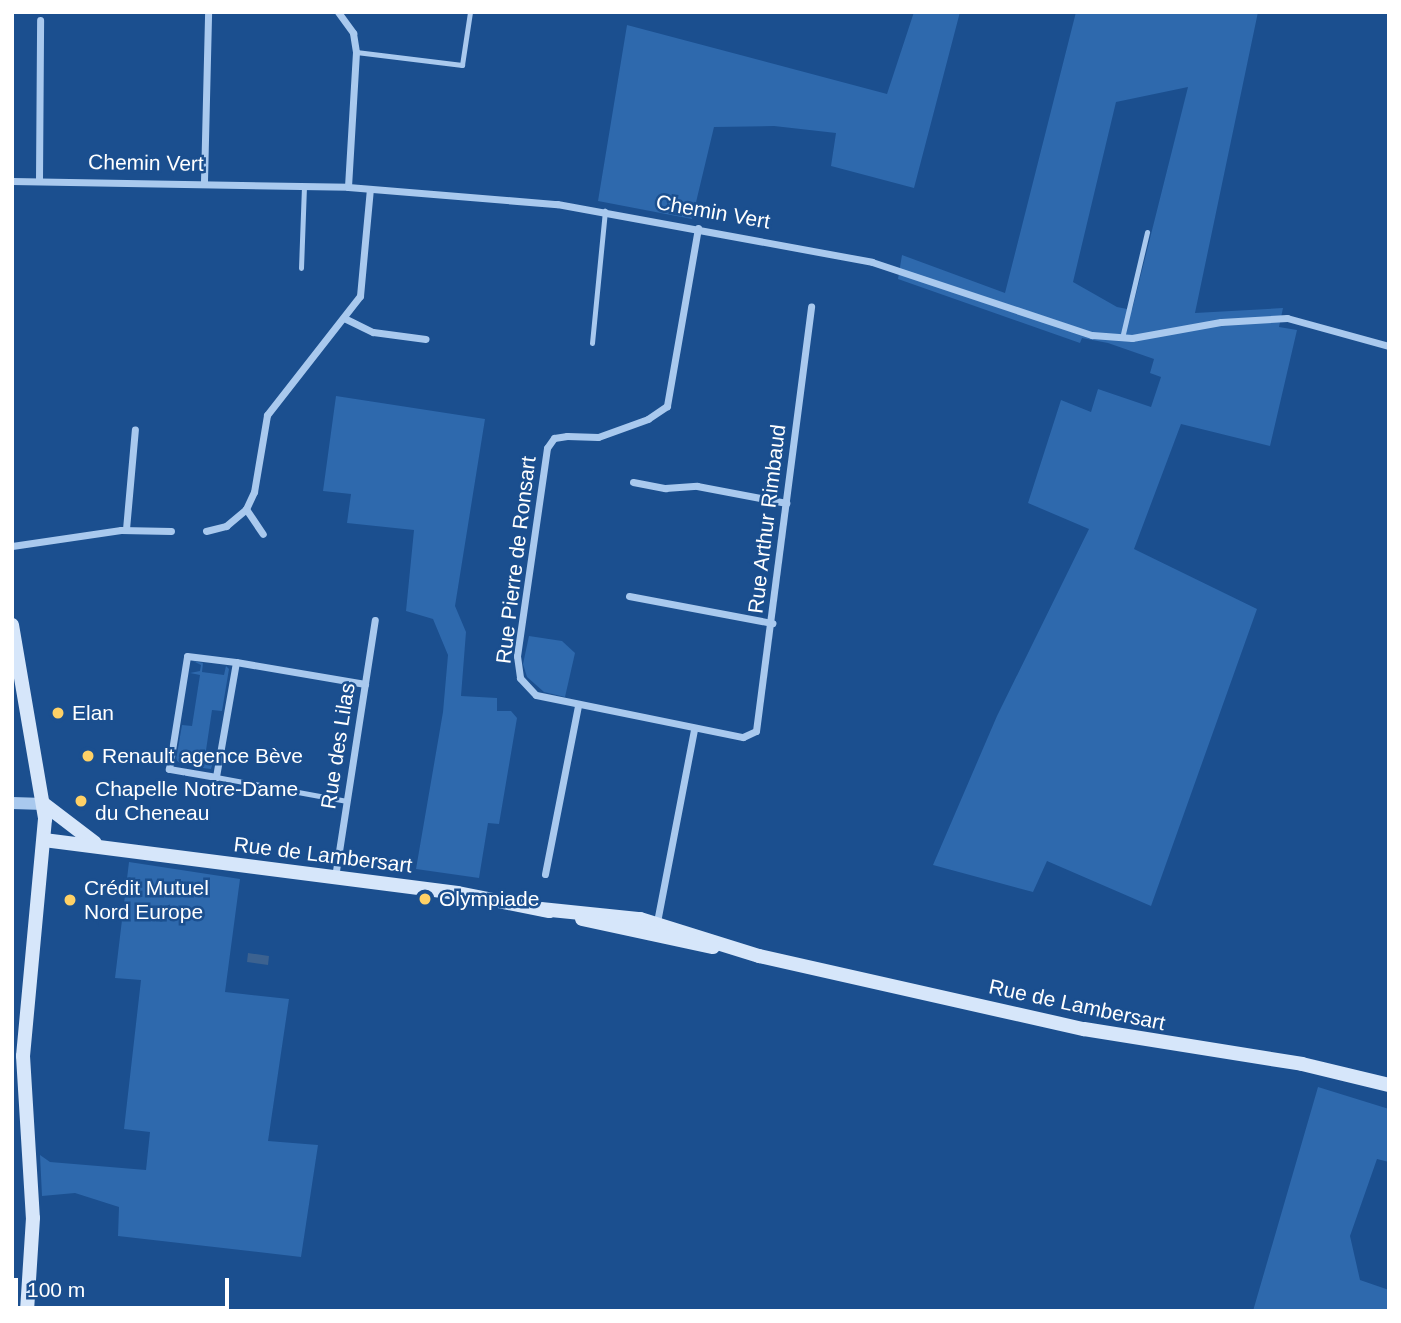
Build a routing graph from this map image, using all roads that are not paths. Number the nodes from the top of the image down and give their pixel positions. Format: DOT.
graph roads {
  1 [pos="208,12"];
  2 [pos="338,12"];
  3 [pos="470,12"];
  4 [pos="40,20"];
  5 [pos="356,52"];
  6 [pos="39,180"];
  7 [pos="12,181"];
  8 [pos="204,181"];
  9 [pos="304,186"];
  10 [pos="348,187"];
  11 [pos="370,189"];
  12 [pos="605,211"];
  13 [pos="698,228"];
  14 [pos="1147,232"];
  15 [pos="301,268"];
  16 [pos="811,307"];
  17 [pos="344,318"];
  18 [pos="1122,338"];
  19 [pos="426,339"];
  20 [pos="592,343"];
  21 [pos="1389,346"];
  22 [pos="135,429"];
  23 [pos="633,482"];
  24 [pos="786,503"];
  25 [pos="246,509"];
  26 [pos="126,529"];
  27 [pos="171,531"];
  28 [pos="206,531"];
  29 [pos="263,534"];
  30 [pos="12,546"];
  31 [pos="629,596"];
  32 [pos="375,620"];
  33 [pos="772,623"];
  34 [pos="12,625"];
  35 [pos="236,662"];
  36 [pos="365,684"];
  37 [pos="578,706"];
  38 [pos="694,729"];
  39 [pos="752,734"];
  40 [pos="216,777"];
  41 [pos="347,801"];
  42 [pos="12,803"];
  43 [pos="44,804"];
  44 [pos="44,841"];
  45 [pos="99,845"];
  46 [pos="545,874"];
  47 [pos="335,878"];
  48 [pos="656,929"];
  49 [pos="1389,1085"];
  50 [pos="27,1311"];
  1 -- 8 [label="street"];
  2 -- 5 [label="street"];
  3 -- 5 [label="lane"];
  4 -- 6 [label="street"];
  5 -- 10 [label="street"];
  6 -- 7 [label="street, Chemin Vert"];
  6 -- 8 [label="street, Chemin Vert"];
  8 -- 9 [label="street, Chemin Vert"];
  9 -- 10 [label="street, Chemin Vert"];
  9 -- 15 [label="lane"];
  10 -- 11 [label="street, Chemin Vert"];
  11 -- 12 [label="street, Chemin Vert"];
  11 -- 17 [label="street"];
  12 -- 13 [label="street, Chemin Vert"];
  12 -- 20 [label="lane"];
  13 -- 18 [label="street, Chemin Vert"];
  13 -- 37 [label="street, Rue Pierre de Ronsart"];
  14 -- 18 [label="lane"];
  16 -- 24 [label="street, Rue Arthur Rimbaud"];
  17 -- 19 [label="street"];
  17 -- 25 [label="street"];
  18 -- 21 [label="street, Chemin Vert"];
  22 -- 26 [label="street"];
  23 -- 24 [label="street"];
  24 -- 33 [label="street, Rue Arthur Rimbaud"];
  25 -- 28 [label="street"];
  25 -- 29 [label="street"];
  26 -- 27 [label="street"];
  26 -- 30 [label="street"];
  31 -- 33 [label="street"];
  32 -- 36 [label="street, Rue des Lilas"];
  33 -- 39 [label="street, Rue Arthur Rimbaud"];
  34 -- 43 [label="main road"];
  35 -- 36 [label="street"];
  35 -- 40 [label="street"];
  35 -- 40 [label="street"];
  36 -- 41 [label="street, Rue des Lilas"];
  37 -- 38 [label="street, Rue Pierre de Ronsart"];
  37 -- 46 [label="street"];
  38 -- 39 [label="street, Rue Pierre de Ronsart"];
  38 -- 48 [label="street"];
  40 -- 41 [label="lane"];
  41 -- 47 [label="street, Rue des Lilas"];
  42 -- 43 [label="street"];
  43 -- 44 [label="main road"];
  43 -- 45 [label="main road, Rue de Lambersart"];
  44 -- 45 [label="main road, Rue de Lambersart"];
  44 -- 50 [label="main road"];
  45 -- 47 [label="main road, Rue de Lambersart"];
  47 -- 48 [label="main road, Rue de Lambersart"];
  48 -- 49 [label="main road, Rue de Lambersart"];
}
